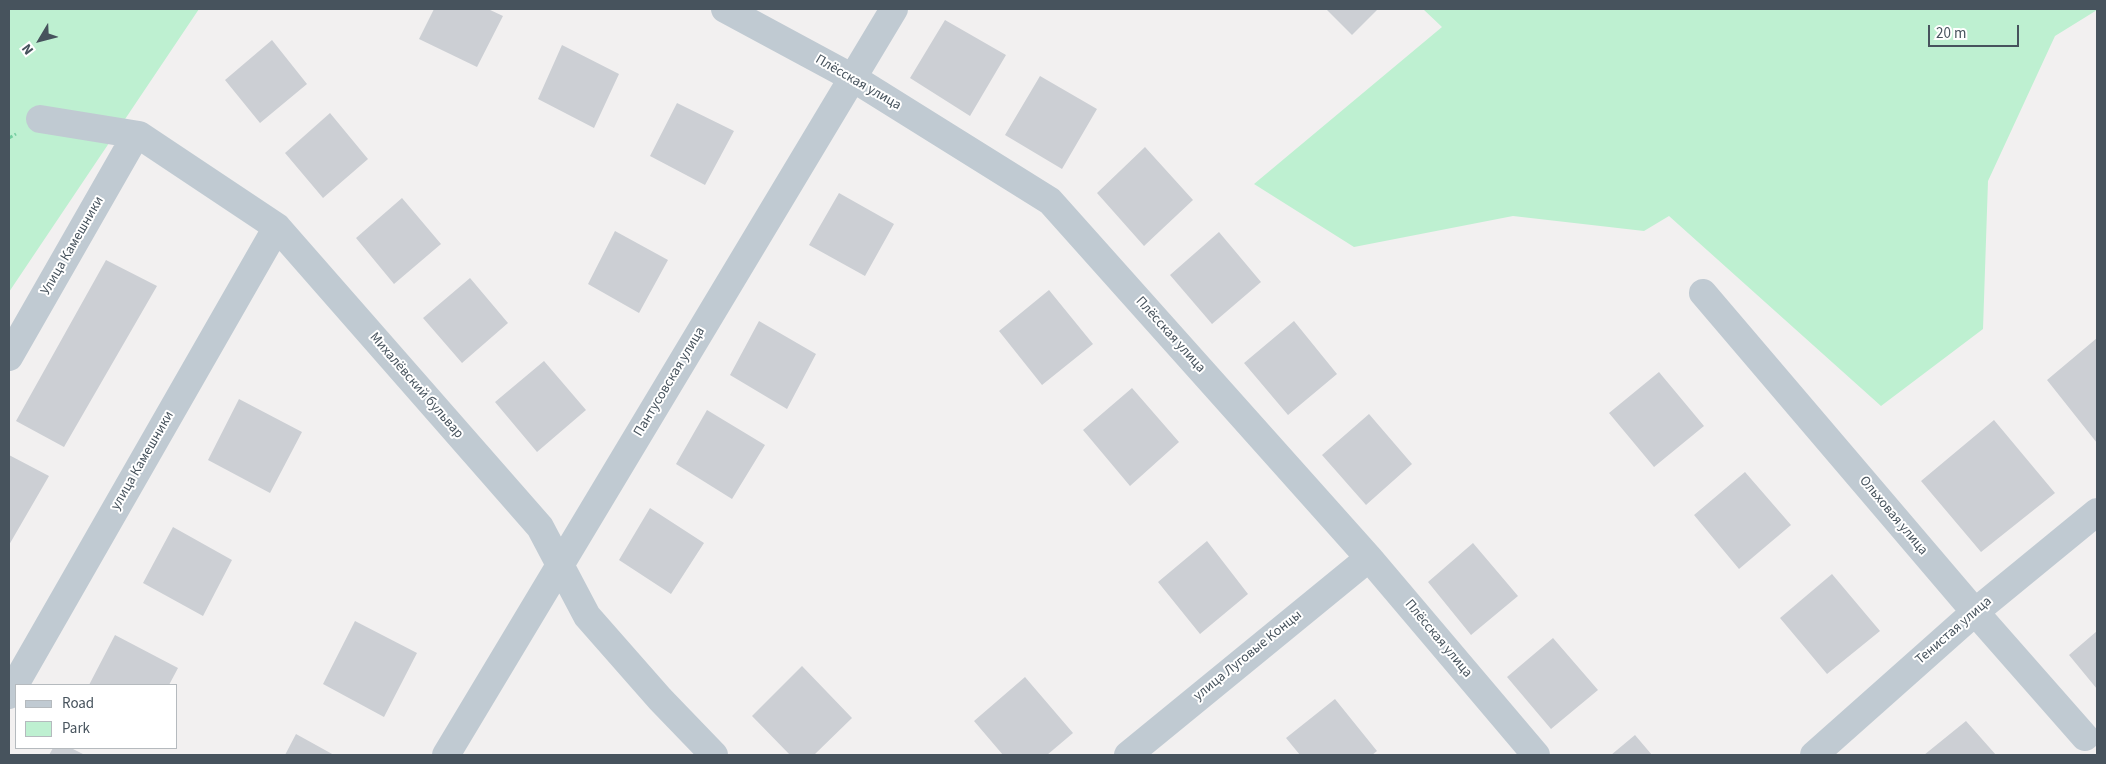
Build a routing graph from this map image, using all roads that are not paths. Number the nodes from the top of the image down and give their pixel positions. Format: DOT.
graph roads {
  1 [pos="726,9"];
  2 [pos="894,9"];
  3 [pos="853,78"];
  4 [pos="40,119"];
  5 [pos="136,135"];
  6 [pos="277,227"];
  7 [pos="1704,293"];
  8 [pos="9,357"];
  9 [pos="2097,512"];
  10 [pos="1369,558"];
  11 [pos="560,565"];
  12 [pos="1975,612"];
  13 [pos="15,684"];
  14 [pos="2085,737"];
  15 [pos="446,755"];
  16 [pos="714,755"];
  17 [pos="1128,755"];
  18 [pos="1536,755"];
  19 [pos="1814,755"];
  1 -- 3 [label="street, Плёсская улица"];
  2 -- 3 [label="street, Пантусовская улица"];
  3 -- 10 [label="street, Плёсская улица"];
  3 -- 11 [label="street, Пантусовская улица"];
  4 -- 5 [label="street, Михалёвский бульвар"];
  5 -- 6 [label="street, Михалёвский бульвар"];
  5 -- 8 [label="street, Улица Камешники"];
  6 -- 11 [label="street, Михалёвский бульвар"];
  6 -- 13 [label="street, улица Камешники"];
  7 -- 12 [label="street, Ольховая улица"];
  9 -- 12 [label="street, Тенистая улица"];
  10 -- 17 [label="street, улица Луговые Концы"];
  10 -- 18 [label="street, Плёсская улица"];
  11 -- 15 [label="street, Пантусовская улица"];
  11 -- 16 [label="street, Михалёвский бульвар"];
  12 -- 14 [label="street, Ольховая улица"];
  12 -- 19 [label="street, Тенистая улица"];
}
